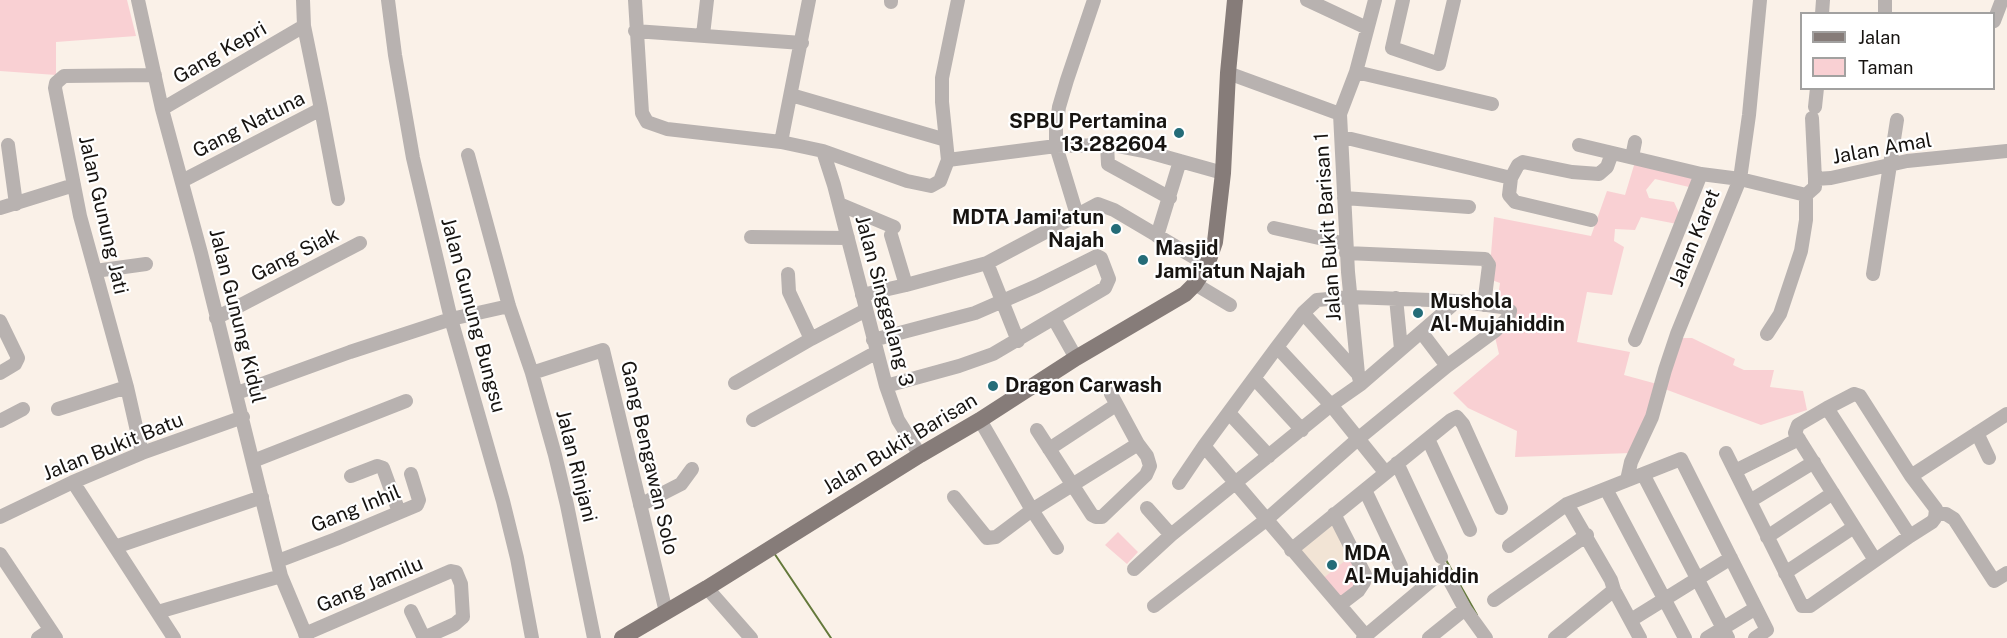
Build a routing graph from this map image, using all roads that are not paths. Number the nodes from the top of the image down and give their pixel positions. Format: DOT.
graph roads {
  1 [pos="138,0"];
  2 [pos="303,0"];
  3 [pos="388,0"];
  4 [pos="634,0"];
  5 [pos="706,0"];
  6 [pos="809,0"];
  7 [pos="958,0"];
  8 [pos="1094,0"];
  9 [pos="1235,0"];
  10 [pos="1307,0"];
  11 [pos="1375,0"];
  12 [pos="1403,0"];
  13 [pos="1454,0"];
  14 [pos="1760,0"];
  15 [pos="2002,0"];
  16 [pos="1995,18"];
  17 [pos="304,26"];
  18 [pos="1367,28"];
  19 [pos="635,31"];
  20 [pos="703,35"];
  21 [pos="802,42"];
  22 [pos="1356,72"];
  23 [pos="1228,74"];
  24 [pos="155,75"];
  25 [pos="1817,90"];
  26 [pos="791,95"];
  27 [pos="1492,104"];
  28 [pos="162,109"];
  29 [pos="321,109"];
  30 [pos="1340,114"];
  31 [pos="1897,120"];
  32 [pos="1343,137"];
  33 [pos="946,140"];
  34 [pos="781,142"];
  35 [pos="1635,142"];
  36 [pos="8,145"];
  37 [pos="1107,145"];
  38 [pos="1579,145"];
  39 [pos="1056,146"];
  40 [pos="823,151"];
  41 [pos="2007,151"];
  42 [pos="1612,153"];
  43 [pos="468,155"];
  44 [pos="1632,157"];
  45 [pos="948,160"];
  46 [pos="1180,161"];
  47 [pos="1890,165"];
  48 [pos="1223,173"];
  49 [pos="1701,174"];
  50 [pos="1511,178"];
  51 [pos="1740,179"];
  52 [pos="1815,179"];
  53 [pos="182,181"];
  54 [pos="74,185"];
  55 [pos="1806,195"];
  56 [pos="1170,198"];
  57 [pos="1344,198"];
  58 [pos="338,199"];
  59 [pos="16,204"];
  60 [pos="839,204"];
  61 [pos="1470,207"];
  62 [pos="0,208"];
  63 [pos="1077,215"];
  64 [pos="1591,220"];
  65 [pos="1274,228"];
  66 [pos="1157,236"];
  67 [pos="751,237"];
  68 [pos="848,238"];
  69 [pos="360,243"];
  70 [pos="1346,249"];
  71 [pos="987,263"];
  72 [pos="146,264"];
  73 [pos="1207,265"];
  74 [pos="95,271"];
  75 [pos="788,274"];
  76 [pos="1873,274"];
  77 [pos="1195,284"];
  78 [pos="906,285"];
  79 [pos="862,295"];
  80 [pos="1351,297"];
  81 [pos="1396,298"];
  82 [pos="1457,301"];
  83 [pos="1002,302"];
  84 [pos="1230,305"];
  85 [pos="1484,305"];
  86 [pos="509,306"];
  87 [pos="866,310"];
  88 [pos="1303,314"];
  89 [pos="216,318"];
  90 [pos="451,319"];
  91 [pos="1054,319"];
  92 [pos="0,321"];
  93 [pos="1422,333"];
  94 [pos="1767,334"];
  95 [pos="811,339"];
  96 [pos="1635,340"];
  97 [pos="1018,341"];
  98 [pos="875,346"];
  99 [pos="1277,347"];
  100 [pos="1401,349"];
  101 [pos="1076,358"];
  102 [pos="1447,366"];
  103 [pos="0,373"];
  104 [pos="532,373"];
  105 [pos="1254,379"];
  106 [pos="1360,379"];
  107 [pos="735,383"];
  108 [pos="886,386"];
  109 [pos="127,387"];
  110 [pos="237,393"];
  111 [pos="406,400"];
  112 [pos="1331,405"];
  113 [pos="1827,408"];
  114 [pos="23,409"];
  115 [pos="58,410"];
  116 [pos="1229,413"];
  117 [pos="2007,414"];
  118 [pos="243,417"];
  119 [pos="753,420"];
  120 [pos="980,420"];
  121 [pos="0,421"];
  122 [pos="1037,430"];
  123 [pos="1302,430"];
  124 [pos="1977,433"];
  125 [pos="1359,438"];
  126 [pos="1428,439"];
  127 [pos="1799,439"];
  128 [pos="1138,444"];
  129 [pos="1204,446"];
  130 [pos="1049,449"];
  131 [pos="142,453"];
  132 [pos="1726,453"];
  133 [pos="920,455"];
  134 [pos="1269,456"];
  135 [pos="1989,458"];
  136 [pos="253,461"];
  137 [pos="1814,462"];
  138 [pos="1397,463"];
  139 [pos="692,469"];
  140 [pos="1735,471"];
  141 [pos="1385,472"];
  142 [pos="411,474"];
  143 [pos="1643,474"];
  144 [pos="351,476"];
  145 [pos="1911,476"];
  146 [pos="1627,480"];
  147 [pos="73,482"];
  148 [pos="1179,483"];
  149 [pos="1236,484"];
  150 [pos="1072,486"];
  151 [pos="1606,489"];
  152 [pos="1365,490"];
  153 [pos="1833,493"];
  154 [pos="262,496"];
  155 [pos="954,497"];
  156 [pos="1750,501"];
  157 [pos="1567,504"];
  158 [pos="640,505"];
  159 [pos="1147,508"];
  160 [pos="1501,508"];
  161 [pos="1032,510"];
  162 [pos="399,512"];
  163 [pos="1334,513"];
  164 [pos="1936,514"];
  165 [pos="0,517"];
  166 [pos="1266,519"];
  167 [pos="1854,526"];
  168 [pos="1470,530"];
  169 [pos="1171,535"];
  170 [pos="1587,535"];
  171 [pos="1910,536"];
  172 [pos="1767,537"];
  173 [pos="1509,546"];
  174 [pos="115,547"];
  175 [pos="1057,548"];
  176 [pos="1291,550"];
  177 [pos="0,554"];
  178 [pos="1731,558"];
  179 [pos="1875,560"];
  180 [pos="278,561"];
  181 [pos="1442,563"];
  182 [pos="1401,566"];
  183 [pos="1134,568"];
  184 [pos="1785,573"];
  185 [pos="2007,573"];
  186 [pos="281,576"];
  187 [pos="1697,578"];
  188 [pos="707,588"];
  189 [pos="1614,590"];
  190 [pos="1664,598"];
  191 [pos="1494,600"];
  192 [pos="1341,604"];
  193 [pos="1154,606"];
  194 [pos="1756,608"];
  195 [pos="1466,609"];
  196 [pos="411,611"];
  197 [pos="158,612"];
  198 [pos="666,612"];
  199 [pos="1631,620"];
  200 [pos="1725,633"];
  201 [pos="53,634"];
  202 [pos="306,636"];
  203 [pos="625,637"];
  204 [pos="1365,637"];
  205 [pos="38,638"];
  206 [pos="174,638"];
  207 [pos="424,638"];
  208 [pos="532,638"];
  209 [pos="594,638"];
  210 [pos="751,638"];
  211 [pos="1429,638"];
  212 [pos="1486,638"];
  213 [pos="1555,638"];
  214 [pos="1640,638"];
  215 [pos="1684,638"];
  216 [pos="1707,638"];
  217 [pos="1755,638"];
  1 -- 24 [label="street, Jalan Gunung Kidul"];
  2 -- 17 [label="street"];
  3 -- 90 [label="street, Jalan Gunung Bungsu"];
  4 -- 19 [label="street"];
  5 -- 20 [label="street"];
  6 -- 21 [label="street"];
  7 -- 33 [label="street"];
  8 -- 39 [label="street"];
  9 -- 23 [label="main road, Jalan Bukit Barisan"];
  10 -- 18 [label="street"];
  11 -- 18 [label="street"];
  12 -- 13 [label="street"];
  14 -- 51 [label="street, Jalan Karet"];
  15 -- 16 [label="street"];
  17 -- 28 [label="street, Gang Kepri"];
  17 -- 29 [label="street, Gang Natuna"];
  18 -- 22 [label="street"];
  19 -- 20 [label="street"];
  19 -- 34 [label="street"];
  20 -- 21 [label="street"];
  21 -- 26 [label="street"];
  22 -- 27 [label="street"];
  22 -- 30 [label="street"];
  23 -- 30 [label="street, Jalan Bukit Barisan 1"];
  23 -- 48 [label="main road, Jalan Bukit Barisan"];
  24 -- 28 [label="street, Jalan Gunung Kidul"];
  24 -- 54 [label="street, Jalan Gunung Jati"];
  25 -- 52 [label="street"];
  26 -- 33 [label="street"];
  26 -- 34 [label="street"];
  28 -- 53 [label="street, Jalan Gunung Kidul"];
  29 -- 53 [label="street, Gang Natuna"];
  29 -- 58 [label="street"];
  30 -- 32 [label="street, Jalan Bukit Barisan 1"];
  31 -- 47 [label="street"];
  32 -- 50 [label="street"];
  32 -- 57 [label="street, Jalan Bukit Barisan 1"];
  33 -- 45 [label="street"];
  34 -- 40 [label="street"];
  35 -- 44 [label="street"];
  36 -- 59 [label="street"];
  37 -- 39 [label="street"];
  37 -- 46 [label="street"];
  37 -- 56 [label="street"];
  38 -- 42 [label="street"];
  39 -- 45 [label="street"];
  39 -- 63 [label="street"];
  40 -- 45 [label="street"];
  40 -- 60 [label="street, Jalan Singgalang 3"];
  41 -- 47 [label="street, Jalan Amal"];
  42 -- 44 [label="street"];
  42 -- 50 [label="street"];
  43 -- 86 [label="street, Jalan Rinjani"];
  44 -- 49 [label="street"];
  46 -- 48 [label="street"];
  46 -- 56 [label="street"];
  47 -- 52 [label="street, Jalan Amal"];
  47 -- 76 [label="street"];
  48 -- 73 [label="main road, Jalan Bukit Barisan"];
  49 -- 51 [label="street"];
  49 -- 96 [label="street"];
  50 -- 64 [label="street"];
  51 -- 55 [label="street"];
  51 -- 146 [label="street, Jalan Karet"];
  52 -- 55 [label="street, Jalan Amal"];
  53 -- 89 [label="street, Jalan Gunung Kidul"];
  54 -- 59 [label="street"];
  54 -- 74 [label="street, Jalan Gunung Jati"];
  55 -- 94 [label="street"];
  56 -- 66 [label="street"];
  57 -- 61 [label="street"];
  57 -- 70 [label="street, Jalan Bukit Barisan 1"];
  59 -- 62 [label="street"];
  60 -- 68 [label="street, Jalan Singgalang 3"];
  60 -- 78 [label="street"];
  63 -- 66 [label="street"];
  63 -- 71 [label="street"];
  65 -- 70 [label="street"];
  66 -- 73 [label="street"];
  67 -- 68 [label="street"];
  68 -- 79 [label="street, Jalan Singgalang 3"];
  69 -- 89 [label="street, Gang Siak"];
  70 -- 80 [label="street, Jalan Bukit Barisan 1"];
  70 -- 85 [label="street"];
  71 -- 78 [label="street"];
  71 -- 83 [label="street"];
  72 -- 74 [label="street"];
  73 -- 77 [label="main road, Jalan Bukit Barisan"];
  74 -- 109 [label="street, Jalan Gunung Jati"];
  75 -- 95 [label="street"];
  77 -- 84 [label="street"];
  77 -- 101 [label="main road, Jalan Bukit Barisan"];
  78 -- 79 [label="street"];
  79 -- 87 [label="street, Jalan Singgalang 3"];
  80 -- 81 [label="street"];
  80 -- 88 [label="street"];
  80 -- 106 [label="street, Jalan Bukit Barisan 1"];
  81 -- 82 [label="street"];
  81 -- 100 [label="street"];
  82 -- 85 [label="street"];
  82 -- 93 [label="street"];
  83 -- 91 [label="street"];
  83 -- 97 [label="street"];
  83 -- 98 [label="street"];
  85 -- 102 [label="street"];
  86 -- 90 [label="street"];
  86 -- 104 [label="street, Jalan Rinjani"];
  87 -- 95 [label="street"];
  87 -- 98 [label="street, Jalan Singgalang 3"];
  88 -- 99 [label="street"];
  88 -- 106 [label="street"];
  89 -- 110 [label="street, Jalan Gunung Kidul"];
  90 -- 110 [label="street"];
  90 -- 208 [label="street, Jalan Gunung Bungsu"];
  91 -- 97 [label="street"];
  91 -- 101 [label="street"];
  92 -- 103 [label="street"];
  93 -- 100 [label="street"];
  93 -- 102 [label="street"];
  95 -- 107 [label="street"];
  97 -- 108 [label="street"];
  98 -- 108 [label="street, Jalan Singgalang 3"];
  98 -- 119 [label="street"];
  99 -- 105 [label="street"];
  99 -- 112 [label="street"];
  100 -- 106 [label="street"];
  101 -- 120 [label="main road, Jalan Bukit Barisan"];
  102 -- 125 [label="street"];
  104 -- 158 [label="street, Gang Bengawan Solo"];
  104 -- 209 [label="street, Jalan Rinjani"];
  105 -- 116 [label="street"];
  105 -- 123 [label="street"];
  106 -- 112 [label="street"];
  108 -- 133 [label="street, Jalan Singgalang 3"];
  109 -- 115 [label="street"];
  109 -- 131 [label="street, Jalan Gunung Jati"];
  110 -- 118 [label="street, Jalan Gunung Kidul"];
  111 -- 136 [label="street"];
  112 -- 123 [label="street"];
  112 -- 125 [label="street"];
  113 -- 127 [label="street"];
  113 -- 145 [label="street"];
  113 -- 171 [label="street"];
  114 -- 121 [label="street"];
  116 -- 129 [label="street"];
  116 -- 134 [label="street"];
  117 -- 124 [label="street"];
  118 -- 131 [label="street, Jalan Bukit Batu"];
  118 -- 136 [label="street, Jalan Gunung Kidul"];
  120 -- 133 [label="main road, Jalan Bukit Barisan"];
  120 -- 161 [label="street"];
  122 -- 130 [label="street"];
  123 -- 134 [label="street"];
  124 -- 135 [label="street"];
  124 -- 145 [label="street"];
  125 -- 141 [label="street"];
  125 -- 166 [label="street"];
  126 -- 138 [label="street"];
  126 -- 160 [label="street"];
  126 -- 168 [label="street"];
  127 -- 137 [label="street"];
  127 -- 140 [label="street"];
  128 -- 130 [label="street"];
  128 -- 150 [label="street"];
  128 -- 150 [label="street"];
  129 -- 148 [label="street"];
  129 -- 149 [label="street"];
  130 -- 150 [label="street"];
  131 -- 147 [label="street, Jalan Bukit Batu"];
  132 -- 140 [label="street"];
  133 -- 188 [label="main road, Jalan Bukit Barisan"];
  134 -- 149 [label="street"];
  136 -- 154 [label="street, Jalan Gunung Kidul"];
  137 -- 153 [label="street"];
  137 -- 156 [label="street"];
  138 -- 141 [label="street"];
  138 -- 181 [label="street"];
  139 -- 158 [label="street"];
  140 -- 156 [label="street"];
  141 -- 152 [label="street"];
  142 -- 162 [label="street, Gang Inhil"];
  143 -- 146 [label="street"];
  143 -- 178 [label="street"];
  143 -- 187 [label="street"];
  144 -- 162 [label="street"];
  145 -- 164 [label="street"];
  146 -- 151 [label="street"];
  147 -- 165 [label="street, Jalan Bukit Batu"];
  147 -- 174 [label="street"];
  149 -- 166 [label="street"];
  149 -- 169 [label="street"];
  150 -- 161 [label="street"];
  151 -- 157 [label="street"];
  151 -- 190 [label="street"];
  152 -- 163 [label="street"];
  152 -- 182 [label="street"];
  153 -- 167 [label="street"];
  153 -- 172 [label="street"];
  154 -- 174 [label="street"];
  154 -- 180 [label="street, Jalan Gunung Kidul"];
  155 -- 161 [label="street"];
  156 -- 172 [label="street"];
  157 -- 170 [label="street"];
  157 -- 173 [label="street"];
  158 -- 198 [label="street, Gang Bengawan Solo"];
  159 -- 169 [label="street"];
  161 -- 175 [label="street"];
  162 -- 180 [label="street, Gang Inhil"];
  163 -- 176 [label="street"];
  163 -- 192 [label="street"];
  164 -- 171 [label="street"];
  164 -- 185 [label="street"];
  166 -- 176 [label="street"];
  166 -- 193 [label="street"];
  167 -- 179 [label="street"];
  167 -- 184 [label="street"];
  169 -- 183 [label="street"];
  170 -- 189 [label="street"];
  170 -- 191 [label="street"];
  171 -- 179 [label="street"];
  172 -- 184 [label="street"];
  174 -- 197 [label="street"];
  176 -- 192 [label="street"];
  177 -- 201 [label="street"];
  178 -- 187 [label="street"];
  178 -- 194 [label="street"];
  179 -- 184 [label="street"];
  180 -- 186 [label="street, Jalan Gunung Kidul"];
  181 -- 195 [label="street"];
  181 -- 204 [label="street"];
  186 -- 197 [label="street"];
  186 -- 202 [label="street, Jalan Gunung Kidul"];
  187 -- 190 [label="street"];
  187 -- 200 [label="street"];
  188 -- 198 [label="main road, Jalan Bukit Barisan"];
  188 -- 210 [label="street"];
  189 -- 199 [label="street"];
  189 -- 213 [label="street"];
  190 -- 199 [label="street"];
  190 -- 215 [label="street"];
  192 -- 204 [label="street"];
  194 -- 200 [label="street"];
  194 -- 217 [label="street"];
  195 -- 211 [label="street"];
  195 -- 212 [label="street"];
  196 -- 207 [label="street"];
  197 -- 206 [label="street"];
  198 -- 203 [label="main road, Jalan Bukit Barisan"];
  199 -- 214 [label="street"];
  200 -- 216 [label="street"];
  201 -- 205 [label="street"];
  202 -- 207 [label="street, Gang Jamilu"];
}
